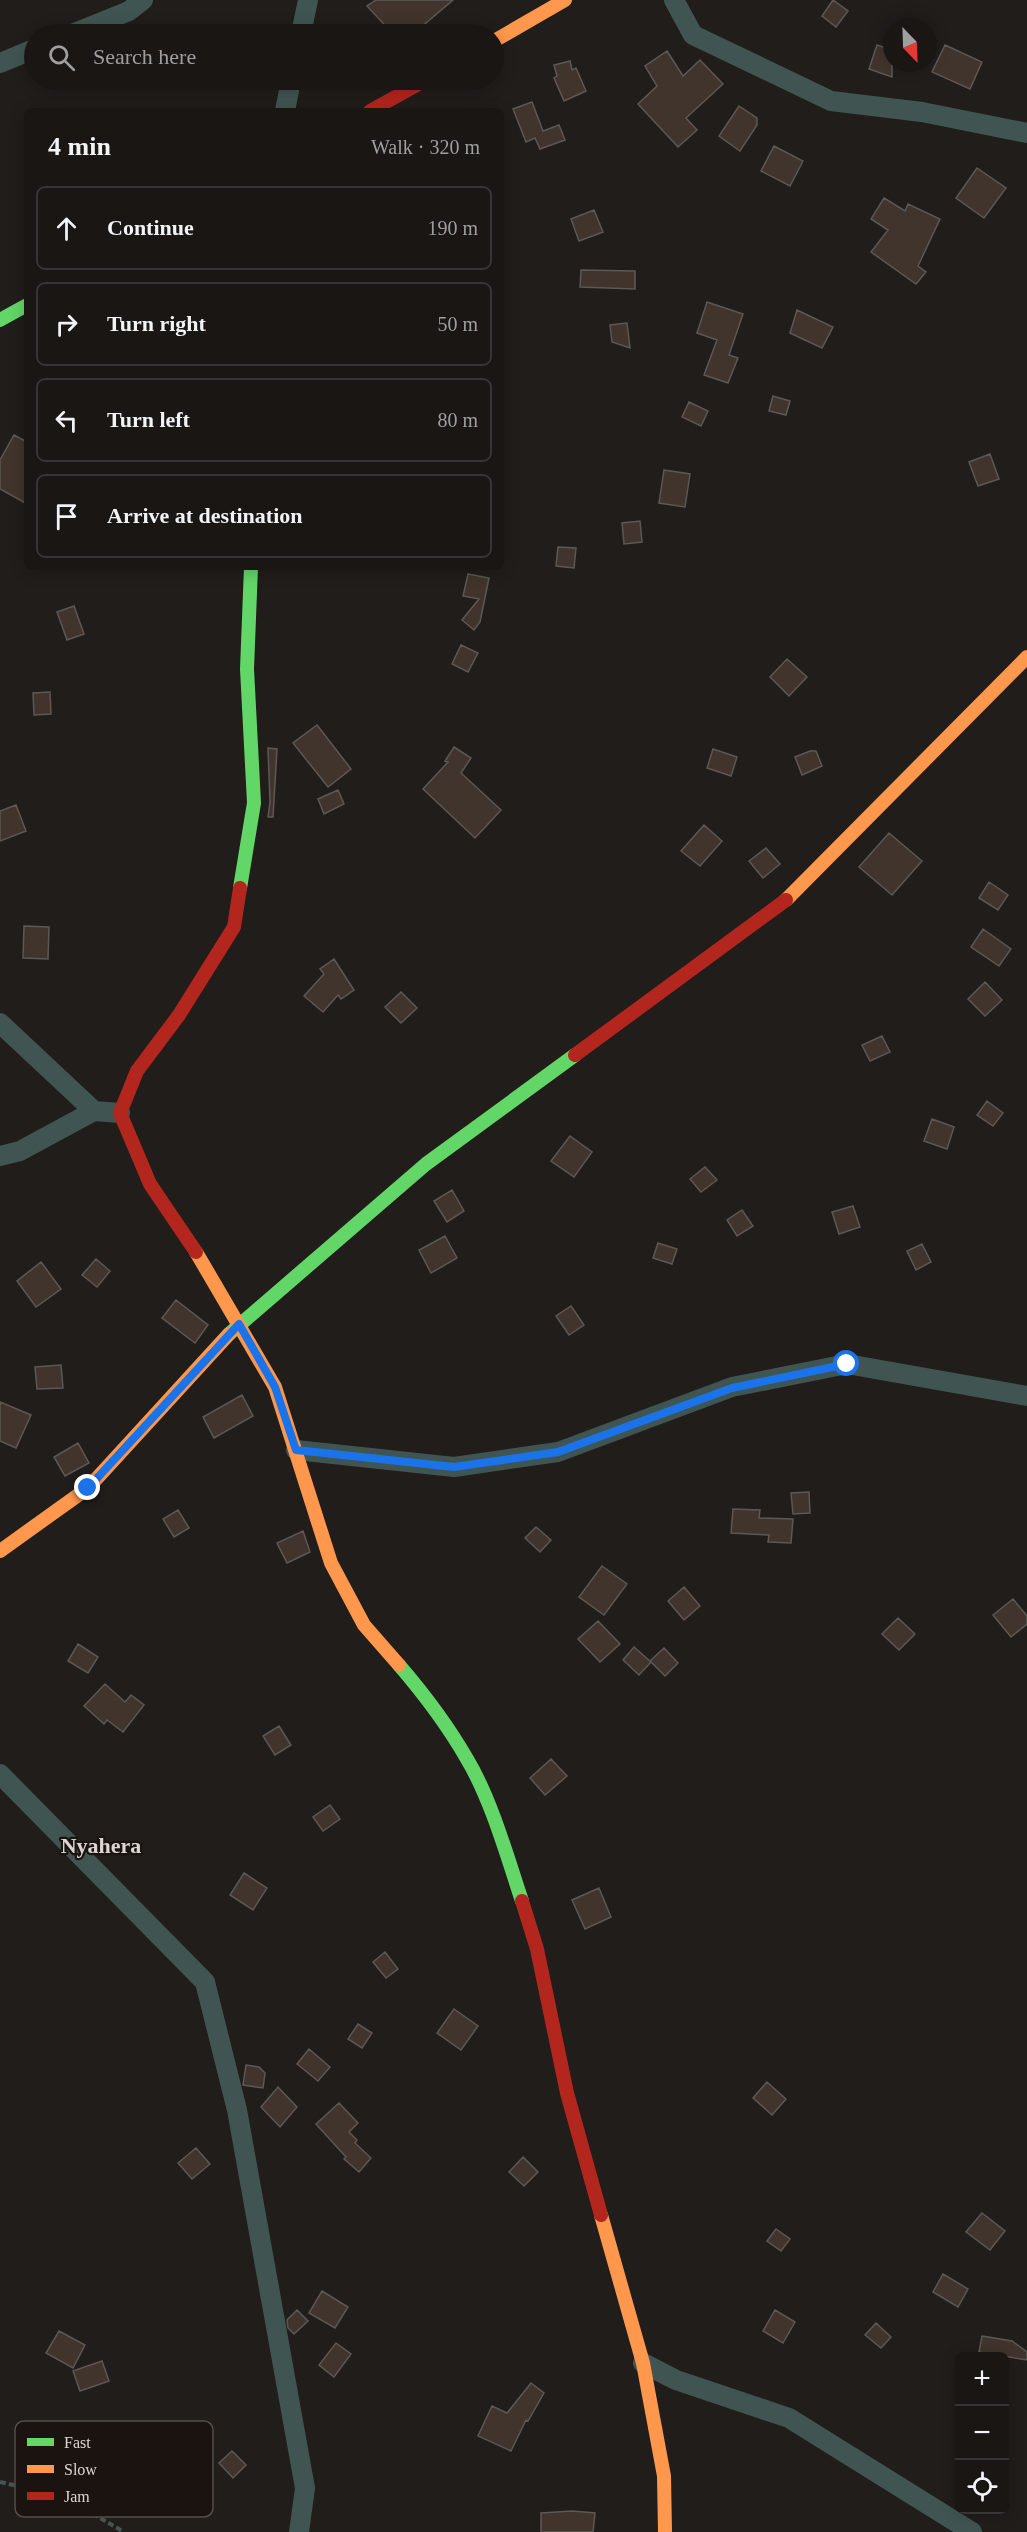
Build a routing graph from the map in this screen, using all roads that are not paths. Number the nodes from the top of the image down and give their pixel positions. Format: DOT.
graph roads {
  1 [pos="143,0"];
  2 [pos="308,0"];
  3 [pos="565,0"];
  4 [pos="674,0"];
  5 [pos="97,24"];
  6 [pos="303,24"];
  7 [pos="504,35"];
  8 [pos="24,54"];
  9 [pos="0,63"];
  10 [pos="289,90"];
  11 [pos="408,90"];
  12 [pos="286,108"];
  13 [pos="375,108"];
  14 [pos="1027,133"];
  15 [pos="24,307"];
  16 [pos="0,320"];
  17 [pos="251,570"];
  18 [pos="1027,657"];
  19 [pos="0,1023"];
  20 [pos="94,1112"];
  21 [pos="120,1113"];
  22 [pos="0,1156"];
  23 [pos="239,1324"];
  24 [pos="1027,1396"];
  25 [pos="296,1450"];
  26 [pos="0,1551"];
  27 [pos="0,1774"];
  28 [pos="643,2363"];
  29 [pos="299,2532"];
  30 [pos="665,2532"];
  31 [pos="972,2532"];
  1 -- 5 [label="street"];
  2 -- 6 [label="street"];
  3 -- 7 [label="street"];
  4 -- 14 [label="street"];
  8 -- 9 [label="street"];
  10 -- 12 [label="street"];
  11 -- 13 [label="street"];
  15 -- 16 [label="street"];
  17 -- 21 [label="street"];
  18 -- 23 [label="street"];
  19 -- 20 [label="street"];
  20 -- 21 [label="street"];
  20 -- 22 [label="street"];
  21 -- 23 [label="street"];
  23 -- 25 [label="street"];
  23 -- 26 [label="street"];
  24 -- 25 [label="street"];
  25 -- 28 [label="street"];
  27 -- 29 [label="street"];
  28 -- 30 [label="street"];
  28 -- 31 [label="street"];
}
